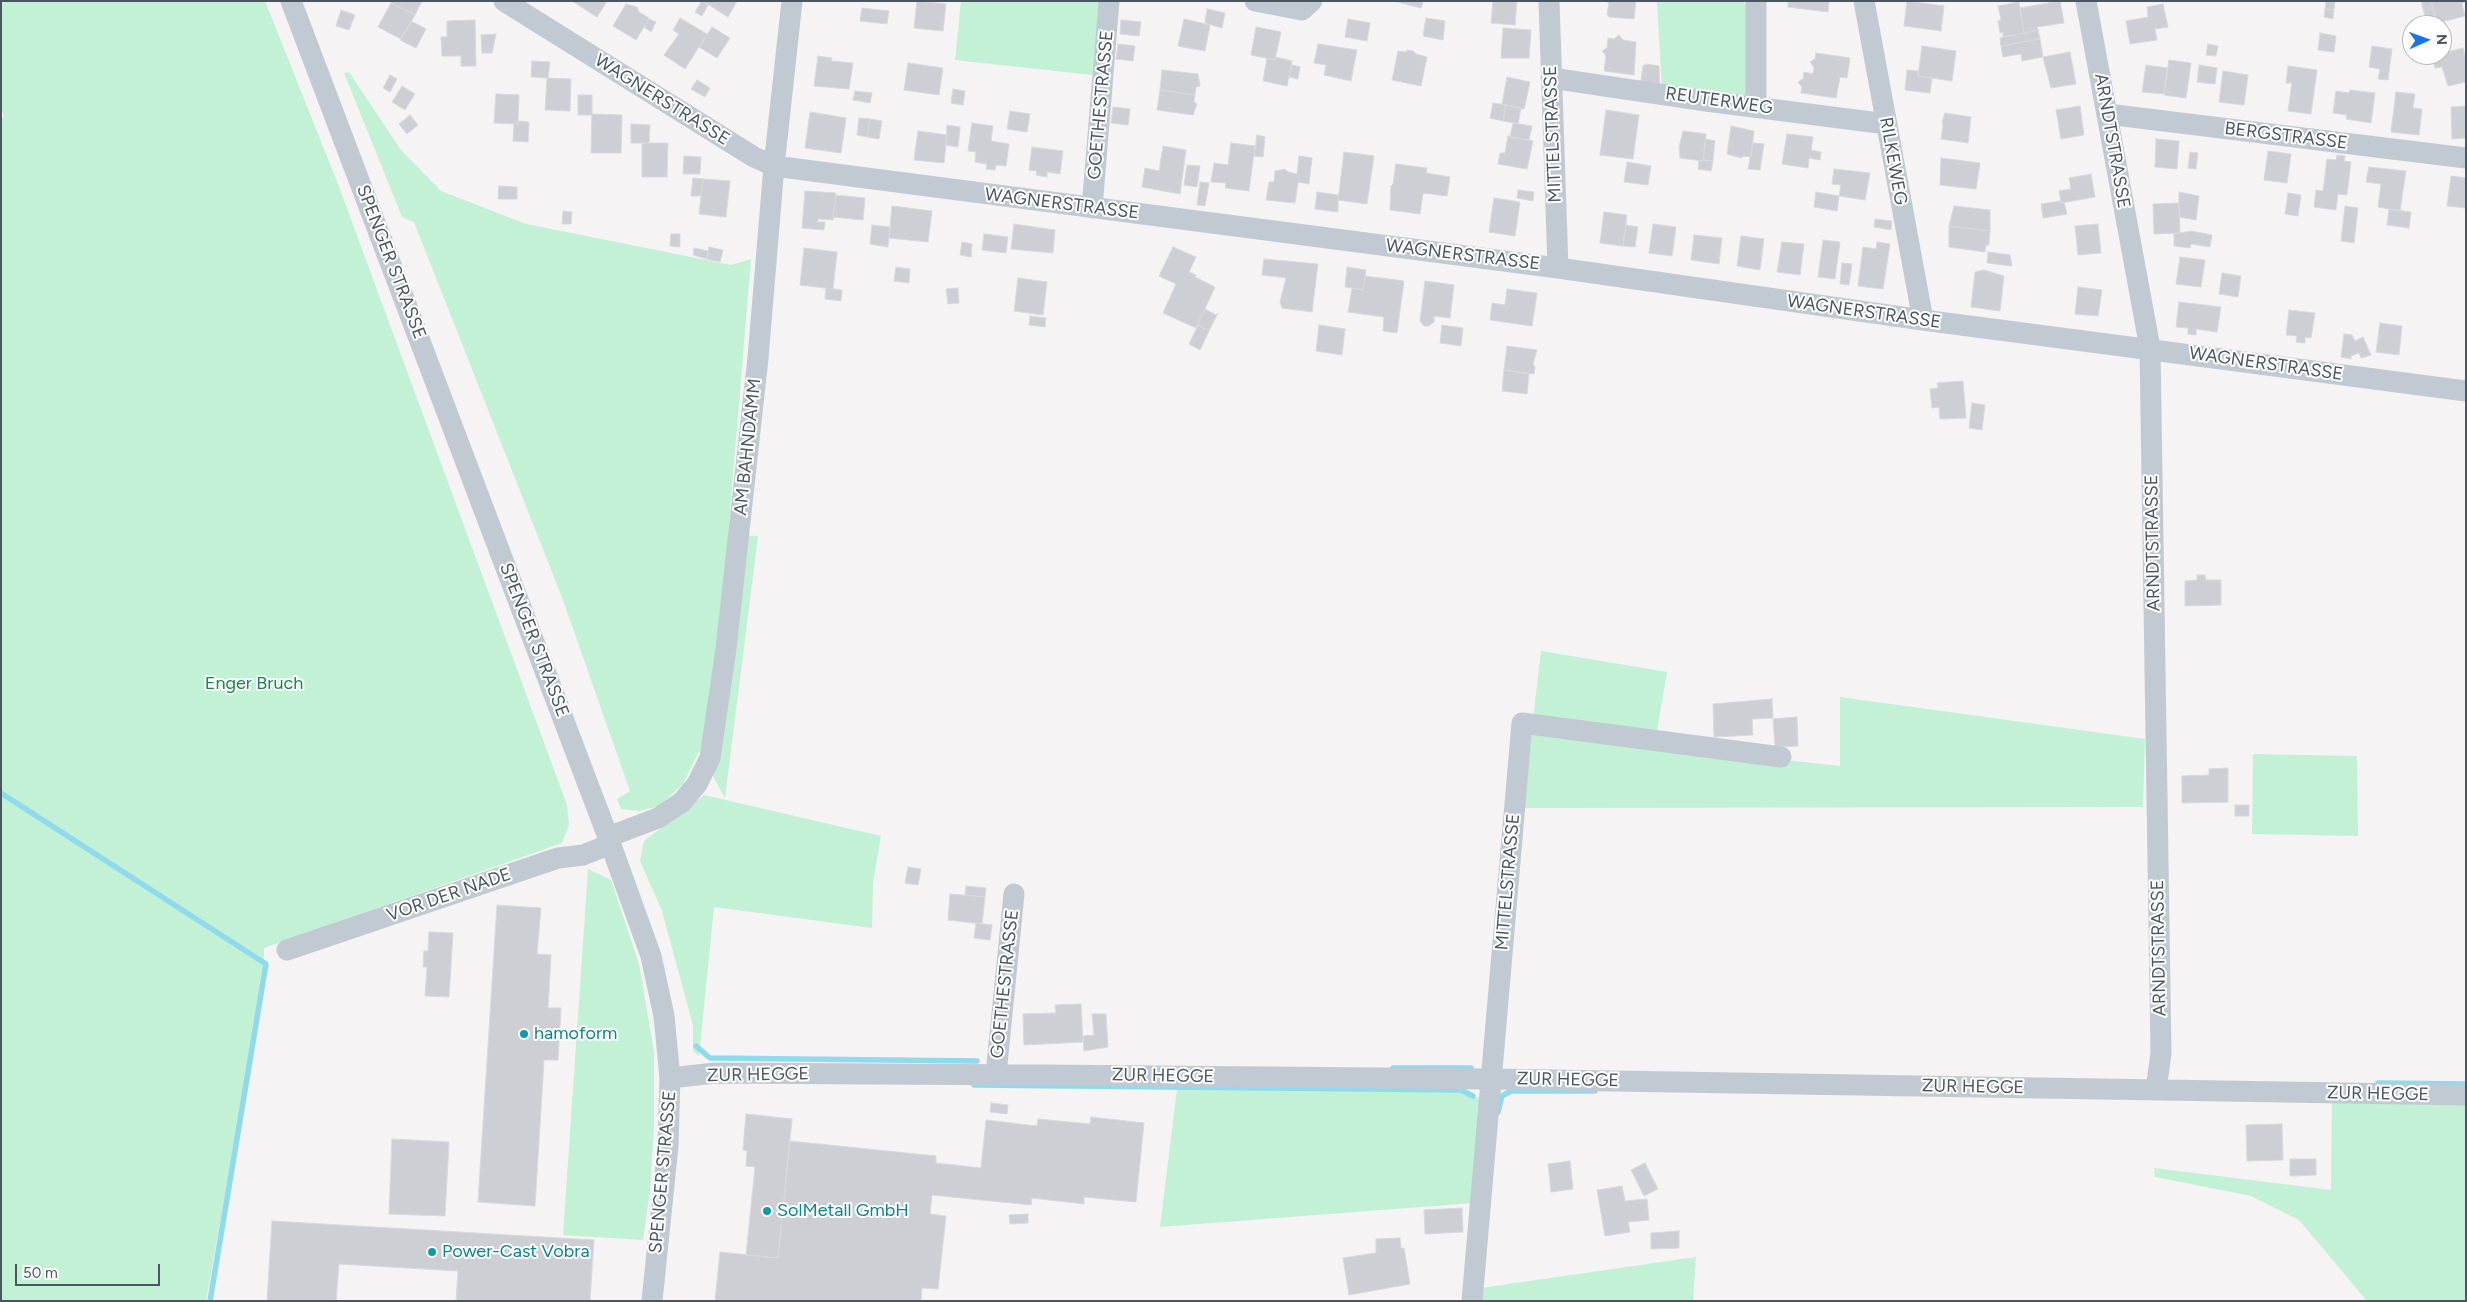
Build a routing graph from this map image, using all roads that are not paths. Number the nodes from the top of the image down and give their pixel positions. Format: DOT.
graph roads {
  1 [pos="291,1"];
  2 [pos="792,1"];
  3 [pos="1109,1"];
  4 [pos="1255,1"];
  5 [pos="1312,1"];
  6 [pos="1549,1"];
  7 [pos="1756,1"];
  8 [pos="1864,1"];
  9 [pos="2086,1"];
  10 [pos="515,4"];
  11 [pos="1551,78"];
  12 [pos="1756,108"];
  13 [pos="2107,114"];
  14 [pos="1887,124"];
  15 [pos="2466,158"];
  16 [pos="774,166"];
  17 [pos="1092,208"];
  18 [pos="1558,268"];
  19 [pos="1923,320"];
  20 [pos="2150,348"];
  21 [pos="2466,391"];
  22 [pos="1781,757"];
  23 [pos="610,841"];
  24 [pos="1014,894"];
  25 [pos="287,950"];
  26 [pos="996,1074"];
  27 [pos="670,1078"];
  28 [pos="1492,1079"];
  29 [pos="2156,1090"];
  30 [pos="2466,1095"];
  31 [pos="652,1301"];
  32 [pos="1472,1301"];
  1 -- 23 [label="street, SPENGER STRASSE"];
  2 -- 16 [label="street, AM BAHNDAMM"];
  3 -- 17 [label="street, GOETHESTRASSE"];
  4 -- 5 [label="street"];
  6 -- 11 [label="street, MITTELSTRASSE"];
  7 -- 12 [label="street"];
  8 -- 14 [label="street, RILKEWEG"];
  9 -- 13 [label="street, ARNDTSTRASSE"];
  10 -- 16 [label="street, WAGNERSTRASSE"];
  11 -- 12 [label="street, REUTERWEG"];
  11 -- 18 [label="street, MITTELSTRASSE"];
  12 -- 14 [label="street, REUTERWEG"];
  13 -- 15 [label="street, BERGSTRASSE"];
  13 -- 20 [label="street, ARNDTSTRASSE"];
  14 -- 19 [label="street, RILKEWEG"];
  16 -- 17 [label="street, WAGNERSTRASSE"];
  16 -- 23 [label="street, AM BAHNDAMM"];
  17 -- 18 [label="street, WAGNERSTRASSE"];
  18 -- 19 [label="street, WAGNERSTRASSE"];
  19 -- 20 [label="street, WAGNERSTRASSE"];
  20 -- 21 [label="street, WAGNERSTRASSE"];
  20 -- 29 [label="street, ARNDTSTRASSE"];
  22 -- 28 [label="street, MITTELSTRASSE"];
  23 -- 25 [label="street, VOR DER NADE"];
  23 -- 27 [label="street, SPENGER STRASSE"];
  24 -- 26 [label="street, GOETHESTRASSE"];
  26 -- 27 [label="street, ZUR HEGGE"];
  26 -- 28 [label="street, ZUR HEGGE"];
  27 -- 31 [label="street, SPENGER STRASSE"];
  28 -- 29 [label="street, ZUR HEGGE"];
  28 -- 32 [label="street, MITTELSTRASSE"];
  29 -- 30 [label="street, ZUR HEGGE"];
}
